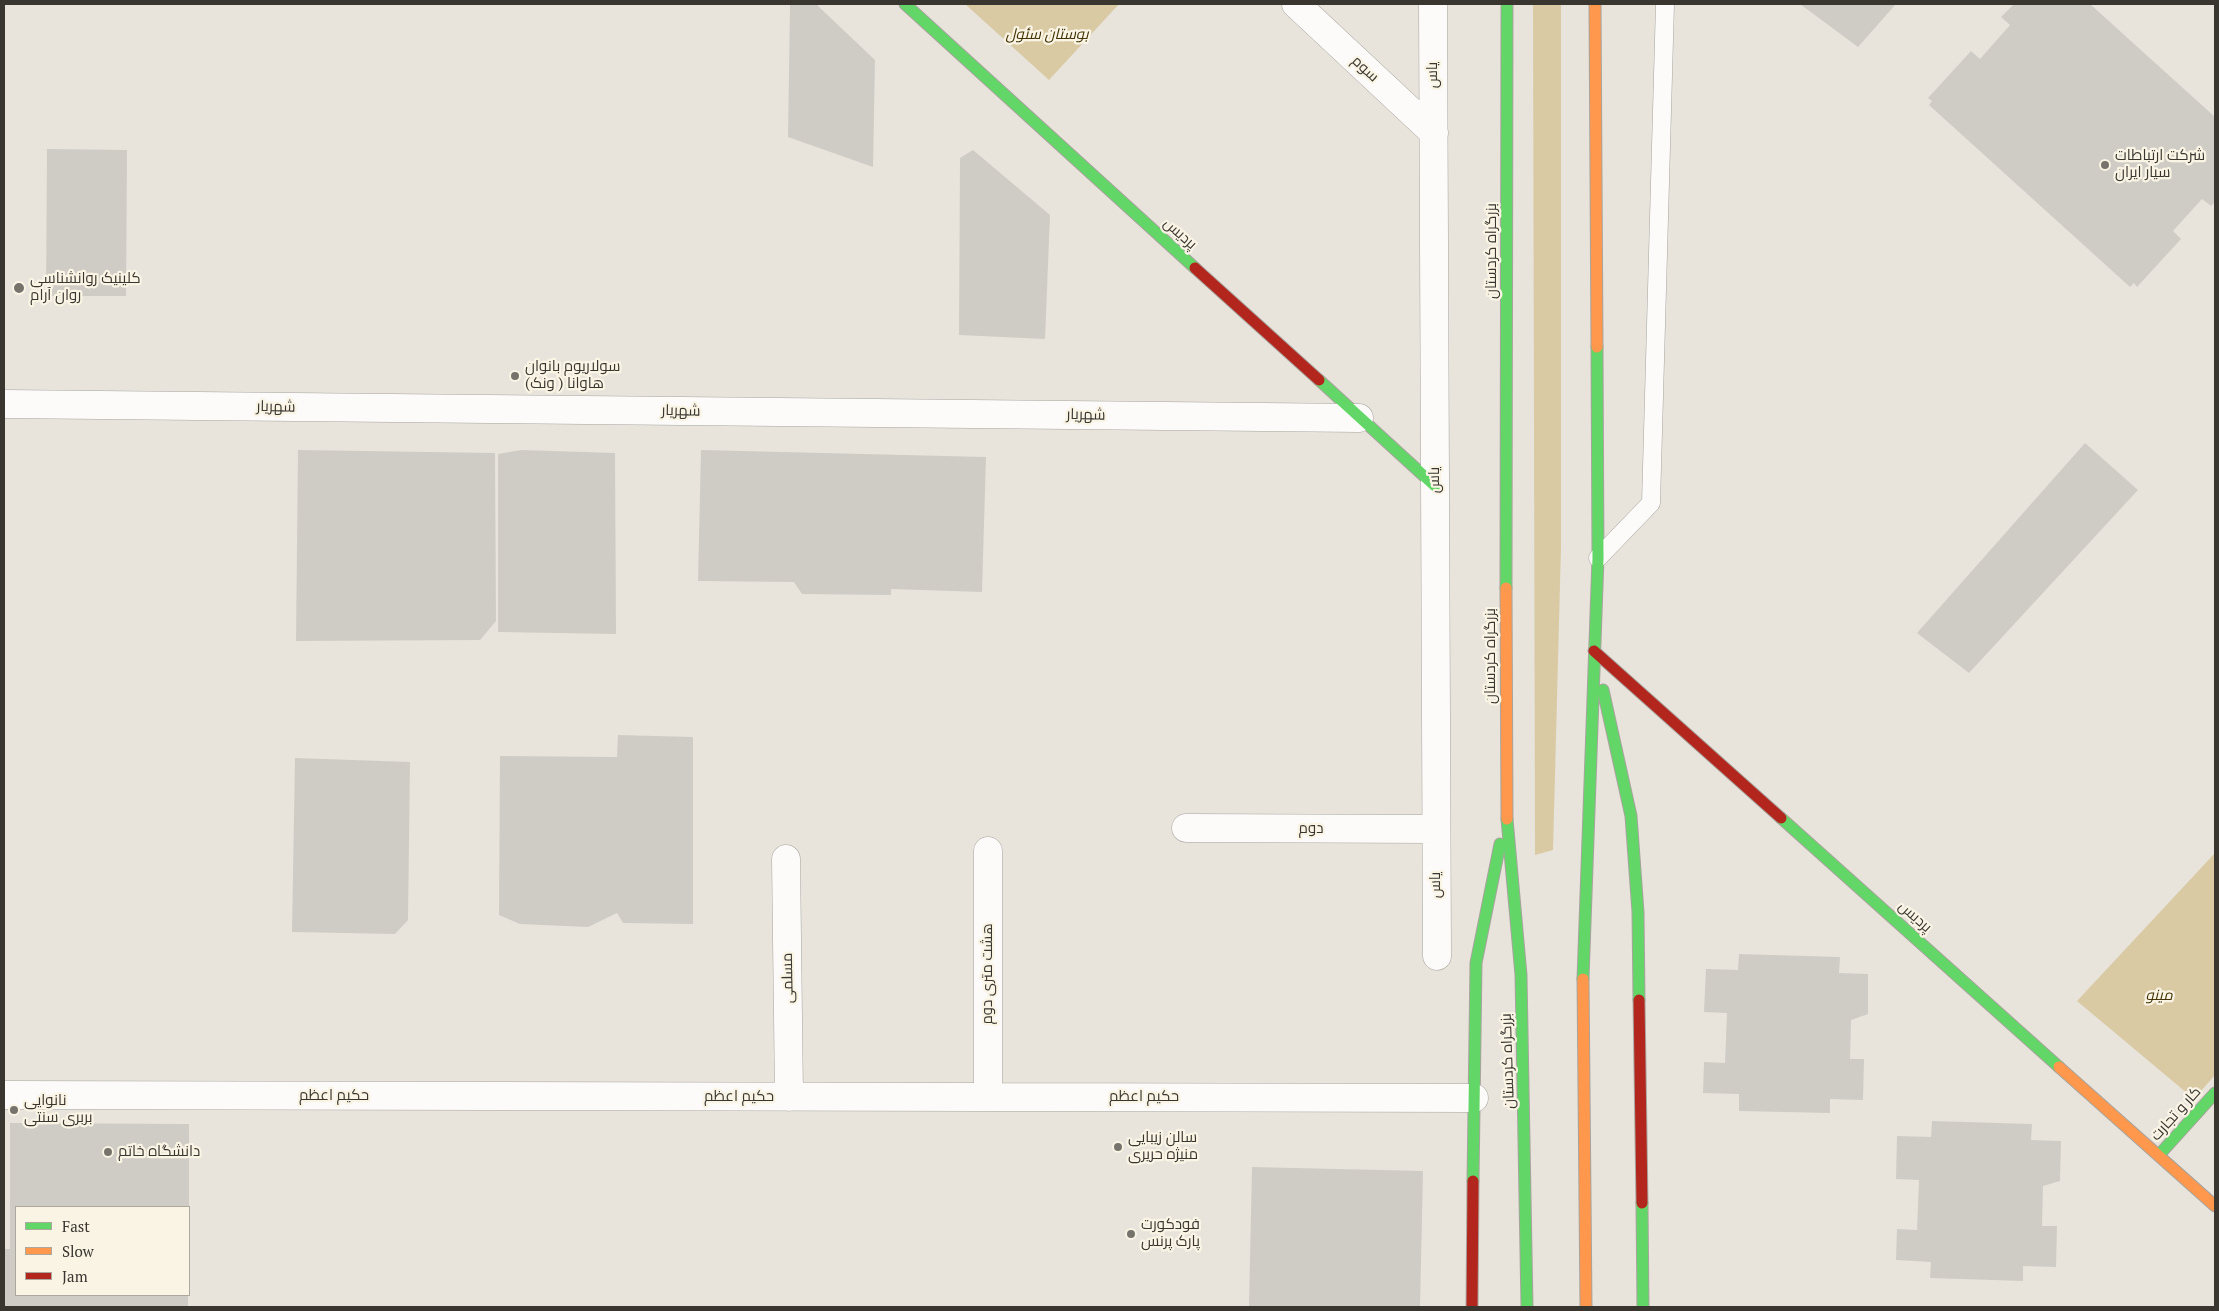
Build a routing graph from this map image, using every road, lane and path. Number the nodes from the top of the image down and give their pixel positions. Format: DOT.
graph roads {
  1 [pos="905,4"];
  2 [pos="1296,4"];
  3 [pos="1433,4"];
  4 [pos="1507,4"];
  5 [pos="1595,4"];
  6 [pos="1665,4"];
  7 [pos="1434,134"];
  8 [pos="4,404"];
  9 [pos="1358,418"];
  10 [pos="1435,486"];
  11 [pos="1598,558"];
  12 [pos="1594,651"];
  13 [pos="1506,813"];
  14 [pos="1186,828"];
  15 [pos="1436,829"];
  16 [pos="988,851"];
  17 [pos="786,859"];
  18 [pos="1437,956"];
  19 [pos="2215,1093"];
  20 [pos="4,1095"];
  21 [pos="789,1097"];
  22 [pos="988,1097"];
  23 [pos="1474,1098"];
  24 [pos="2159,1155"];
  25 [pos="2215,1206"];
  26 [pos="1472,1307"];
  27 [pos="1527,1307"];
  28 [pos="1586,1307"];
  29 [pos="1643,1307"];
  1 -- 9 [label="main road, پردیس"];
  2 -- 7 [label="street, سوم"];
  3 -- 7 [label="street, یاس"];
  4 -- 13 [label="main road, بزرگراه کردستان"];
  5 -- 11 [label="main road"];
  6 -- 11 [label="lane"];
  7 -- 10 [label="street, یاس"];
  8 -- 9 [label="street, شهریار"];
  9 -- 10 [label="main road, پردیس"];
  10 -- 15 [label="street, یاس"];
  11 -- 12 [label="main road"];
  12 -- 24 [label="main road, پردیس"];
  12 -- 28 [label="main road"];
  12 -- 29 [label="main road"];
  13 -- 23 [label="main road"];
  13 -- 27 [label="main road, بزرگراه کردستان"];
  14 -- 15 [label="street, دوم"];
  15 -- 18 [label="street, یاس"];
  16 -- 22 [label="street, هشت متری دوم"];
  17 -- 21 [label="street, مسلمی"];
  19 -- 24 [label="main road, کار و تجارت"];
  20 -- 21 [label="street, حکیم اعظم"];
  21 -- 22 [label="street, حکیم اعظم"];
  22 -- 23 [label="street, حکیم اعظم"];
  23 -- 26 [label="main road"];
  24 -- 25 [label="main road, پردیس"];
}
